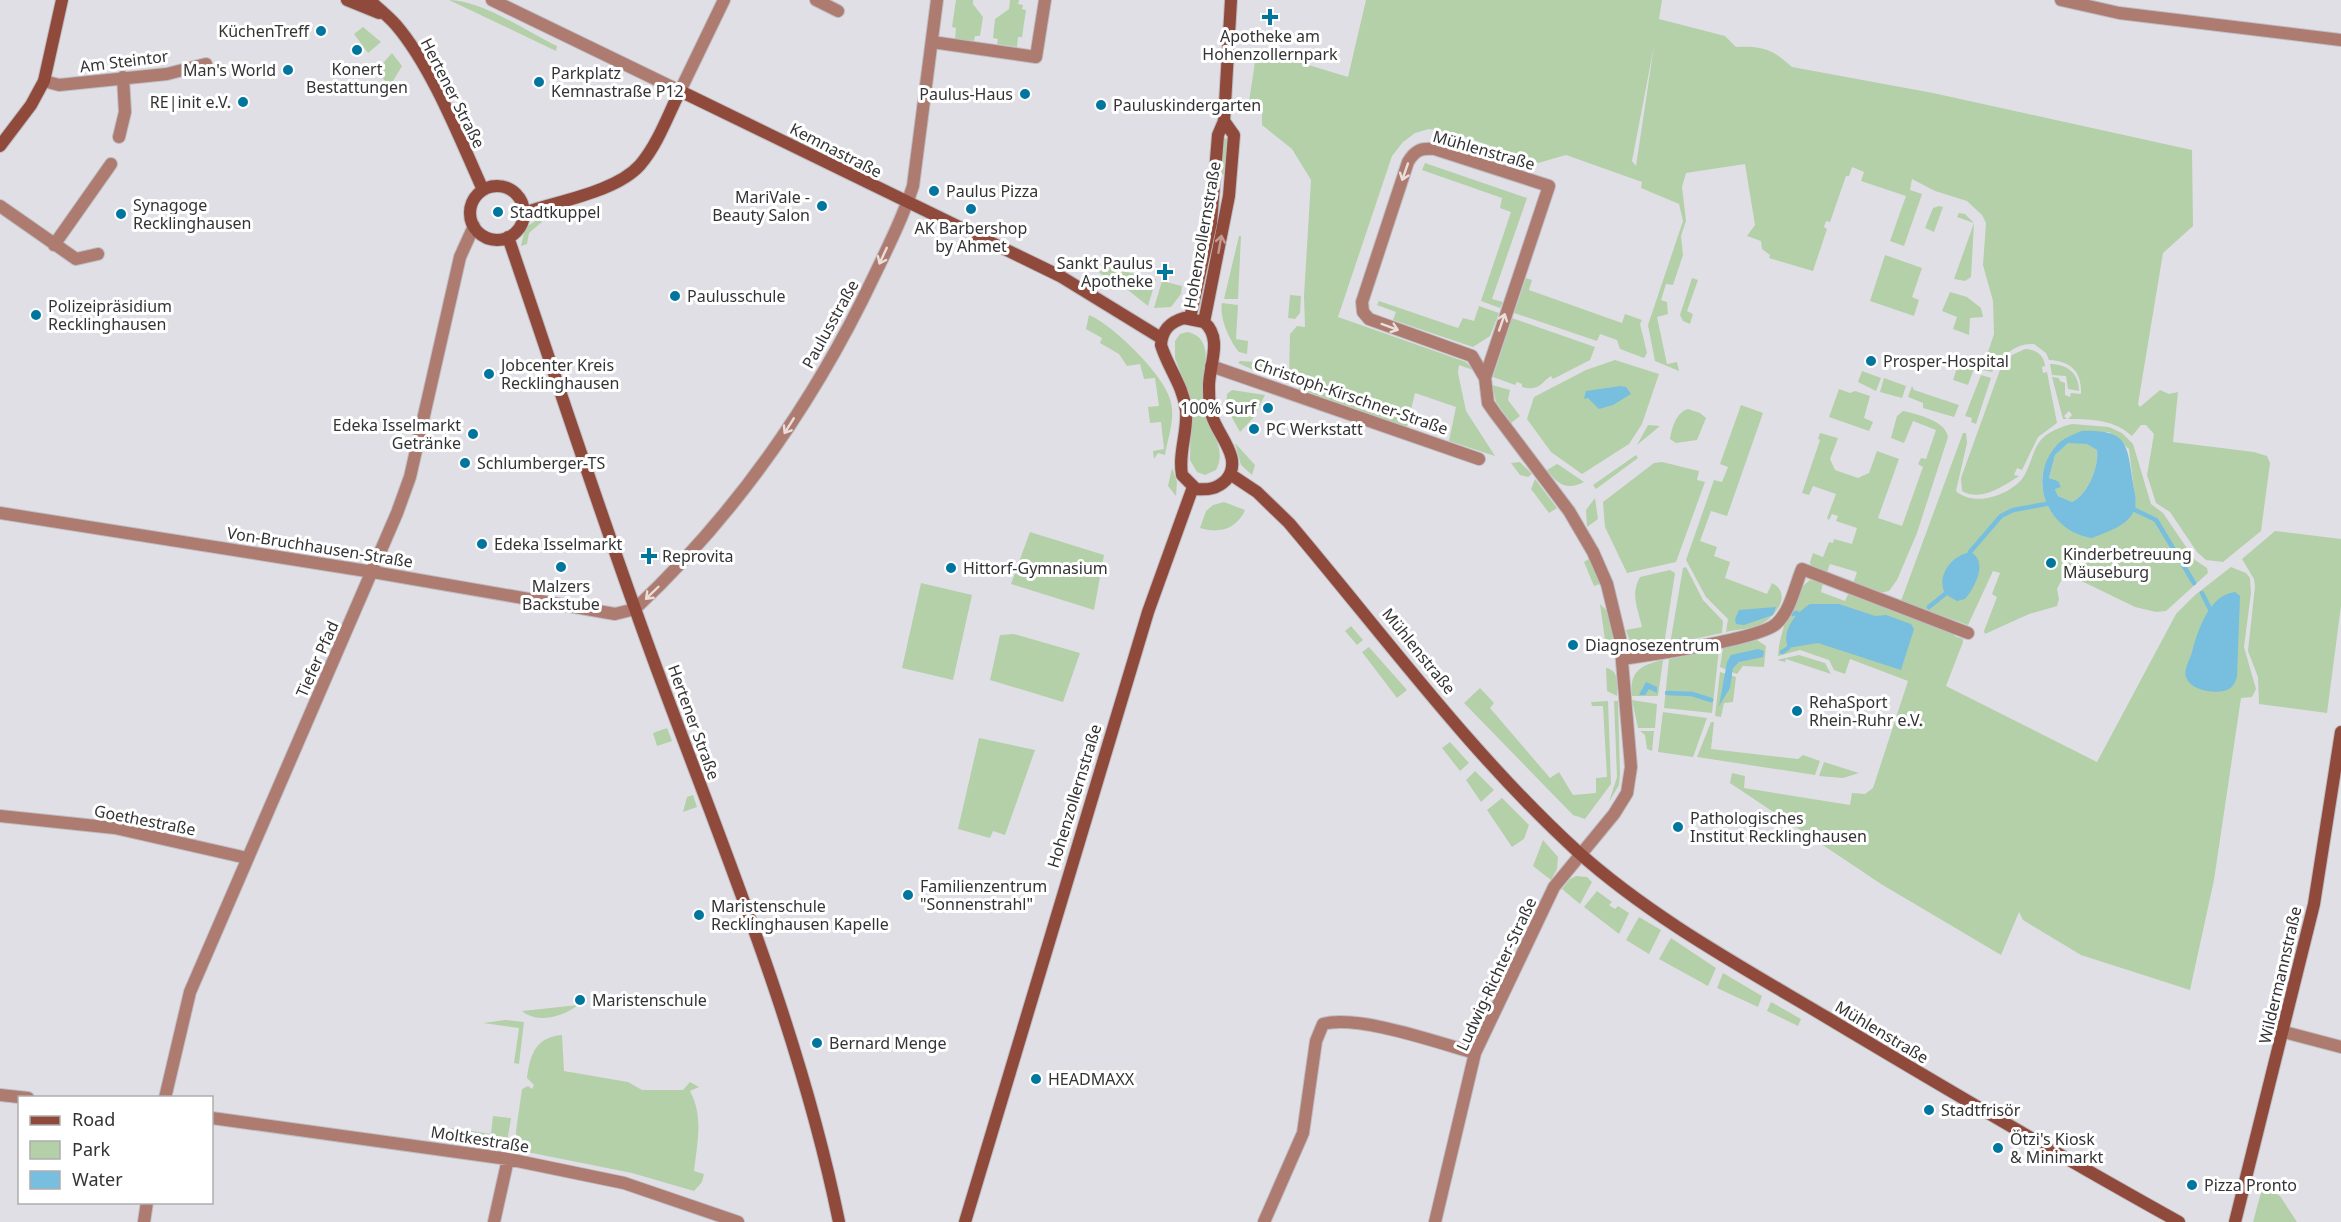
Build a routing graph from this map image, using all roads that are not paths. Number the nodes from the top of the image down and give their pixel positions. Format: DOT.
graph roads {
  1 [pos="62,0"];
  2 [pos="346,0"];
  3 [pos="369,0"];
  4 [pos="492,0"];
  5 [pos="724,0"];
  6 [pos="816,0"];
  7 [pos="938,0"];
  8 [pos="1045,0"];
  9 [pos="1231,0"];
  10 [pos="2068,1"];
  11 [pos="838,12"];
  12 [pos="386,16"];
  13 [pos="2341,40"];
  14 [pos="932,42"];
  15 [pos="206,64"];
  16 [pos="123,77"];
  17 [pos="44,81"];
  18 [pos="680,91"];
  19 [pos="1224,121"];
  20 [pos="119,137"];
  21 [pos="0,146"];
  22 [pos="111,164"];
  23 [pos="483,190"];
  24 [pos="907,203"];
  25 [pos="0,206"];
  26 [pos="524,213"];
  27 [pos="474,226"];
  28 [pos="508,237"];
  29 [pos="54,244"];
  30 [pos="98,254"];
  31 [pos="1190,318"];
  32 [pos="1204,322"];
  33 [pos="1161,338"];
  34 [pos="1211,366"];
  35 [pos="1485,378"];
  36 [pos="1479,459"];
  37 [pos="1230,474"];
  38 [pos="1193,487"];
  39 [pos="0,513"];
  40 [pos="373,572"];
  41 [pos="635,609"];
  42 [pos="1968,633"];
  43 [pos="1622,659"];
  44 [pos="2341,732"];
  45 [pos="0,816"];
  46 [pos="1580,853"];
  47 [pos="247,858"];
  48 [pos="2284,1032"];
  49 [pos="2341,1047"];
  50 [pos="1475,1053"];
  51 [pos="0,1095"];
  52 [pos="165,1096"];
  53 [pos="18,1097"];
  54 [pos="213,1118"];
  55 [pos="508,1159"];
  56 [pos="147,1204"];
  57 [pos="144,1222"];
  58 [pos="494,1222"];
  59 [pos="738,1222"];
  60 [pos="839,1222"];
  61 [pos="965,1222"];
  62 [pos="1264,1222"];
  63 [pos="1435,1222"];
  64 [pos="2179,1222"];
  65 [pos="2235,1222"];
  1 -- 17 [label="main road"];
  2 -- 12 [label="main road, Hertener Straße"];
  3 -- 12 [label="main road, Hertener Straße"];
  4 -- 18 [label="street, Kemnastraße"];
  5 -- 18 [label="street"];
  6 -- 11 [label="street"];
  7 -- 14 [label="street, Paulusstraße"];
  8 -- 14 [label="street"];
  9 -- 19 [label="main road, Hohenzollernstraße"];
  10 -- 13 [label="street"];
  12 -- 23 [label="main road, Hertener Straße"];
  14 -- 24 [label="street, Paulusstraße"];
  15 -- 16 [label="street, Am Steintor"];
  16 -- 17 [label="street, Am Steintor"];
  16 -- 20 [label="street"];
  17 -- 21 [label="main road"];
  18 -- 24 [label="main road, Kemnastraße"];
  18 -- 26 [label="main road"];
  19 -- 31 [label="main road, Hohenzollernstraße"];
  32 -- 19 [label="main road, Hohenzollernstraße, one-way"];
  22 -- 29 [label="street"];
  23 -- 26 [label="main road"];
  23 -- 27 [label="main road"];
  24 -- 33 [label="main road, Kemnastraße"];
  24 -- 41 [label="street, Paulusstraße, one-way"];
  25 -- 29 [label="street"];
  26 -- 28 [label="main road"];
  27 -- 28 [label="main road"];
  27 -- 40 [label="street, Tiefer Pfad"];
  28 -- 41 [label="main road, Hertener Straße"];
  29 -- 30 [label="street"];
  31 -- 32 [label="main road, Hohenzollernstraße"];
  31 -- 33 [label="main road, Hohenzollernstraße"];
  32 -- 34 [label="main road, Hohenzollernstraße"];
  33 -- 38 [label="main road"];
  34 -- 36 [label="street, Christoph-Kirschner-Straße"];
  34 -- 37 [label="main road, Hohenzollernstraße"];
  35 -- 35 [label="street, Mühlenstraße, one-way"];
  35 -- 43 [label="street, Mühlenstraße"];
  37 -- 38 [label="main road"];
  37 -- 46 [label="main road, Mühlenstraße"];
  38 -- 61 [label="main road, Hohenzollernstraße"];
  39 -- 40 [label="street, Von-Bruchhausen-Straße"];
  40 -- 41 [label="street, Von-Bruchhausen-Straße"];
  40 -- 47 [label="street, Tiefer Pfad"];
  41 -- 60 [label="main road, Hertener Straße"];
  42 -- 43 [label="street"];
  43 -- 46 [label="street, Mühlenstraße"];
  44 -- 48 [label="main road, Wildermannstraße"];
  45 -- 47 [label="street, Goethestraße"];
  46 -- 50 [label="street, Ludwig-Richter-Straße"];
  46 -- 64 [label="main road, Mühlenstraße"];
  47 -- 52 [label="street, Tiefer Pfad"];
  48 -- 49 [label="street"];
  48 -- 65 [label="main road, Wildermannstraße"];
  50 -- 62 [label="street"];
  50 -- 63 [label="street, Ludwig-Richter-Straße"];
  51 -- 53 [label="street"];
  54 -- 55 [label="street, Moltkestraße"];
  55 -- 58 [label="street"];
  55 -- 59 [label="street, Moltkestraße"];
  56 -- 57 [label="street"];
}
